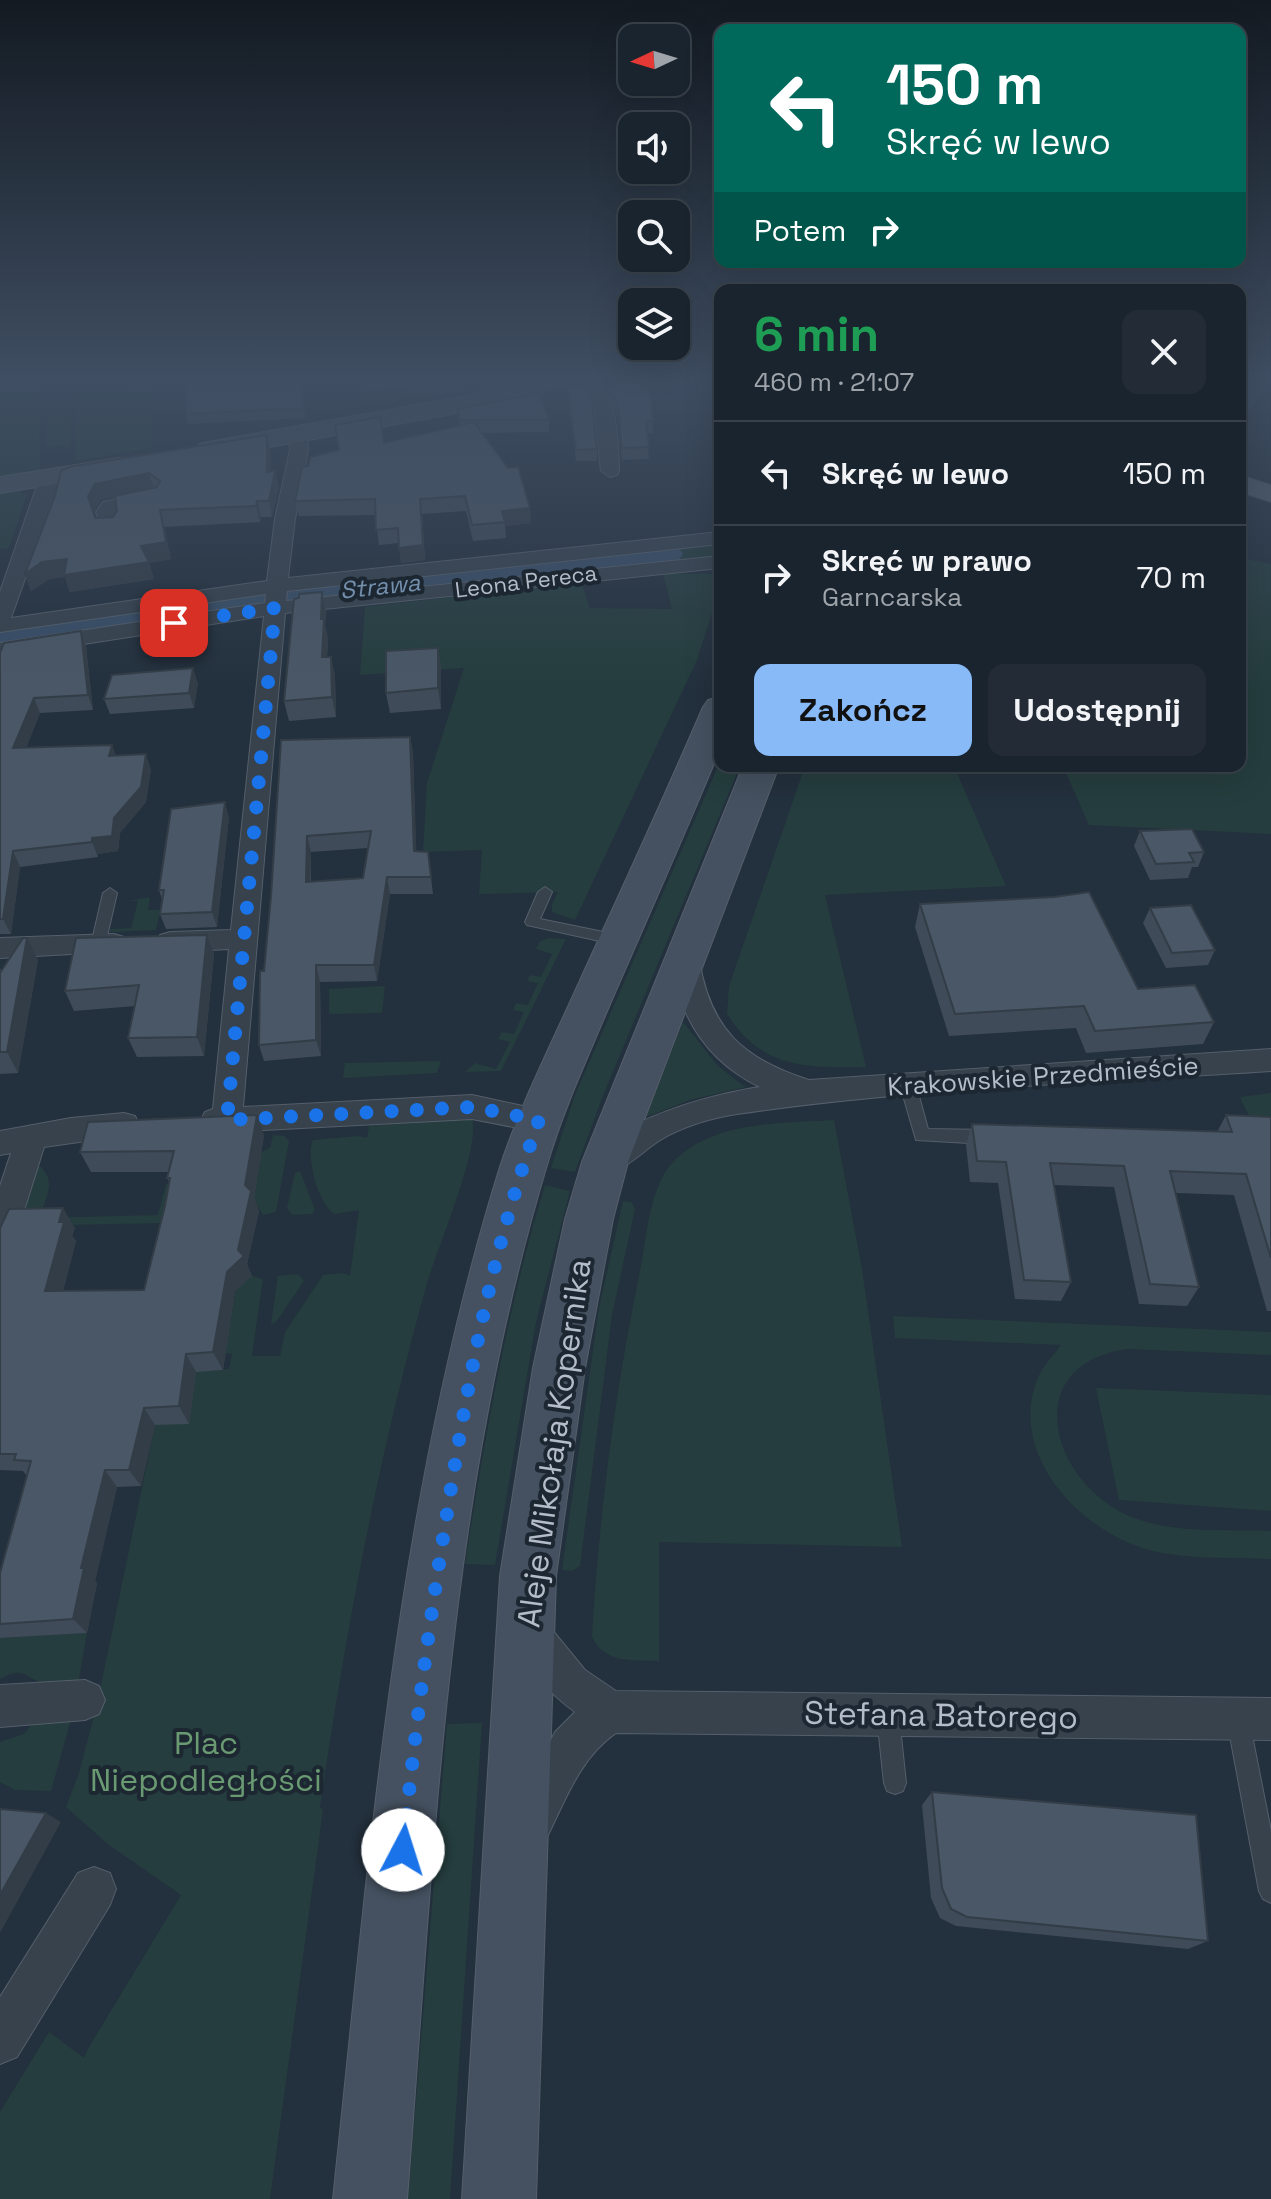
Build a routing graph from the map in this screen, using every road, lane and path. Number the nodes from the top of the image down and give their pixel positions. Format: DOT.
graph roads {
  1 [pos="149,482"];
  2 [pos="49,483"];
  3 [pos="148,483"];
  4 [pos="292,483"];
  5 [pos="1246,485"];
  6 [pos="1271,494"];
  7 [pos="154,520"];
  8 [pos="109,528"];
  9 [pos="714,539"];
  10 [pos="23,553"];
  11 [pos="0,556"];
  12 [pos="714,562"];
  13 [pos="276,597"];
  14 [pos="0,623"];
  15 [pos="0,650"];
  16 [pos="714,721"];
  17 [pos="759,772"];
  18 [pos="545,892"];
  19 [pos="110,893"];
  20 [pos="244,939"];
  21 [pos="618,940"];
  22 [pos="98,945"];
  23 [pos="0,948"];
  24 [pos="685,953"];
  25 [pos="1271,1060"];
  26 [pos="908,1085"];
  27 [pos="814,1091"];
  28 [pos="227,1120"];
  29 [pos="539,1120"];
  30 [pos="1001,1137"];
  31 [pos="31,1138"];
  32 [pos="0,1143"];
  33 [pos="605,1162"];
  34 [pos="0,1236"];
  35 [pos="525,1627"];
  36 [pos="85,1700"];
  37 [pos="0,1706"];
  38 [pos="610,1712"];
  39 [pos="888,1715"];
  40 [pos="1254,1718"];
  41 [pos="895,1783"];
  42 [pos="513,1859"];
  43 [pos="94,1889"];
  44 [pos="1271,1891"];
  45 [pos="0,2040"];
  46 [pos="370,2199"];
  47 [pos="499,2199"];
  1 -- 7 [label="street"];
  2 -- 10 [label="street"];
  3 -- 8 [label="street"];
  4 -- 13 [label="street"];
  5 -- 6 [label="main road"];
  9 -- 13 [label="street, Leona Pereca"];
  10 -- 11 [label="street"];
  10 -- 14 [label="street"];
  12 -- 13 [label="street, Leona Pereca"];
  13 -- 14 [label="street, Leona Pereca"];
  13 -- 15 [label="street, Leona Pereca"];
  13 -- 20 [label="street"];
  16 -- 21 [label="main road"];
  17 -- 24 [label="main road, Aleje Mikołaja Kopernika"];
  18 -- 21 [label="lane"];
  19 -- 22 [label="lane"];
  20 -- 22 [label="street"];
  20 -- 28 [label="street"];
  21 -- 29 [label="main road"];
  22 -- 23 [label="street"];
  24 -- 27 [label="street, Krakowskie Przedmieście"];
  24 -- 33 [label="main road, Aleje Mikołaja Kopernika"];
  25 -- 26 [label="street, Krakowskie Przedmieście"];
  26 -- 27 [label="street, Krakowskie Przedmieście"];
  26 -- 30 [label="lane"];
  27 -- 33 [label="street, Krakowskie Przedmieście"];
  28 -- 29 [label="street"];
  28 -- 31 [label="street"];
  29 -- 46 [label="main road"];
  31 -- 32 [label="street"];
  31 -- 34 [label="street"];
  33 -- 35 [label="main road, Aleje Mikołaja Kopernika"];
  35 -- 38 [label="street"];
  35 -- 42 [label="main road, Aleje Mikołaja Kopernika"];
  36 -- 37 [label="street"];
  38 -- 39 [label="street, Stefana Batorego"];
  38 -- 42 [label="street"];
  39 -- 40 [label="street, Stefana Batorego"];
  39 -- 41 [label="lane"];
  40 -- 44 [label="lane"];
  42 -- 47 [label="main road, Aleje Mikołaja Kopernika"];
  43 -- 45 [label="street"];
}
